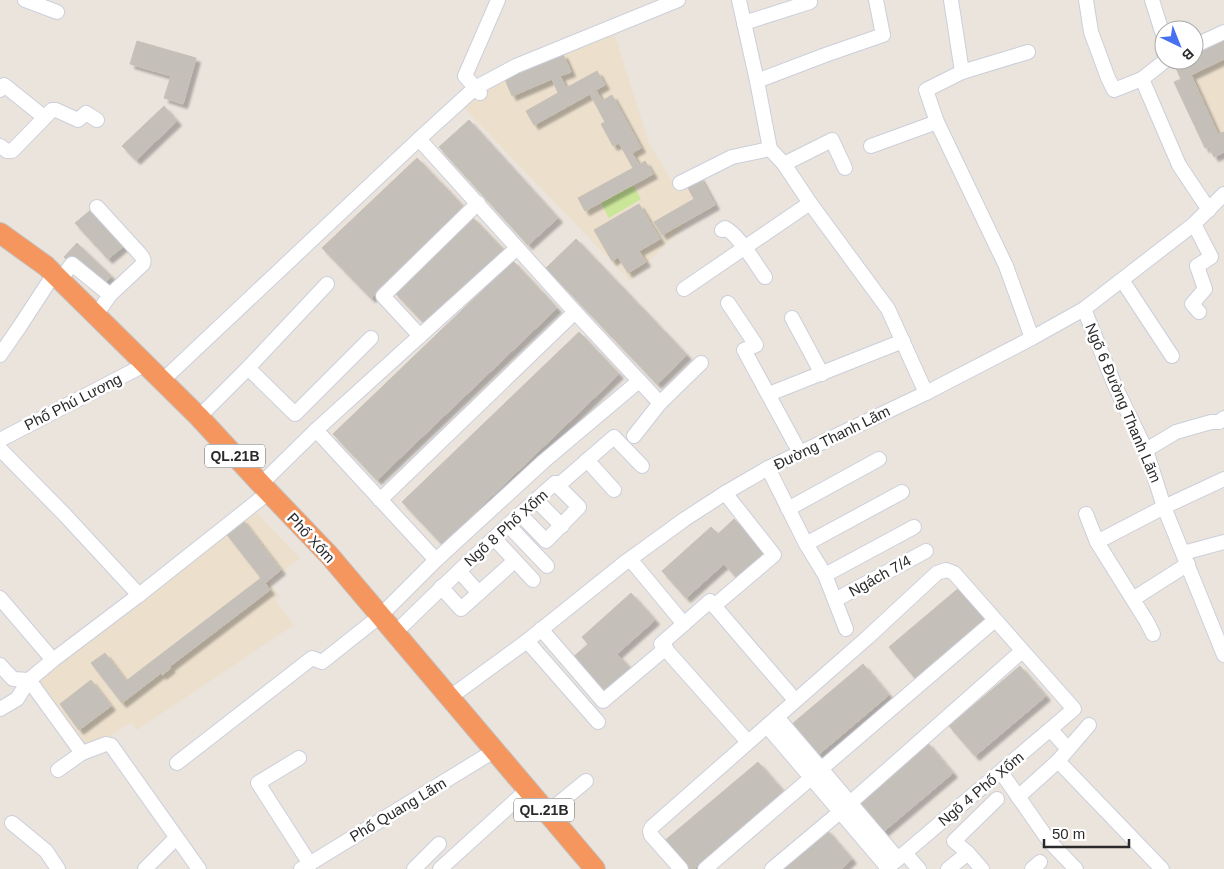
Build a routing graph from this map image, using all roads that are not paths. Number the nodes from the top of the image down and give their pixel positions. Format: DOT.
graph roads {
  1 [pos="25,0"];
  2 [pos="498,0"];
  3 [pos="678,0"];
  4 [pos="739,0"];
  5 [pos="876,0"];
  6 [pos="951,0"];
  7 [pos="1086,0"];
  8 [pos="1152,0"];
  9 [pos="810,2"];
  10 [pos="57,12"];
  11 [pos="1158,20"];
  12 [pos="744,22"];
  13 [pos="1224,32"];
  14 [pos="1204,41"];
  15 [pos="1028,52"];
  16 [pos="1154,70"];
  17 [pos="962,72"];
  18 [pos="1142,79"];
  19 [pos="757,81"];
  20 [pos="0,90"];
  21 [pos="478,91"];
  22 [pos="44,117"];
  23 [pos="97,120"];
  24 [pos="937,122"];
  25 [pos="419,139"];
  26 [pos="0,146"];
  27 [pos="871,146"];
  28 [pos="770,149"];
  29 [pos="784,164"];
  30 [pos="844,168"];
  31 [pos="680,183"];
  32 [pos="1224,194"];
  33 [pos="478,203"];
  34 [pos="810,203"];
  35 [pos="97,207"];
  36 [pos="1209,210"];
  37 [pos="1194,224"];
  38 [pos="722,230"];
  39 [pos="0,233"];
  40 [pos="518,248"];
  41 [pos="744,248"];
  42 [pos="765,276"];
  43 [pos="57,277"];
  44 [pos="1122,280"];
  45 [pos="327,284"];
  46 [pos="684,288"];
  47 [pos="110,295"];
  48 [pos="728,303"];
  49 [pos="1084,309"];
  50 [pos="575,312"];
  51 [pos="1199,312"];
  52 [pos="96,315"];
  53 [pos="792,318"];
  54 [pos="420,336"];
  55 [pos="371,338"];
  56 [pos="1032,338"];
  57 [pos="903,341"];
  58 [pos="0,354"];
  59 [pos="1172,356"];
  60 [pos="701,363"];
  61 [pos="146,364"];
  62 [pos="248,368"];
  63 [pos="822,374"];
  64 [pos="163,380"];
  65 [pos="639,381"];
  66 [pos="926,393"];
  67 [pos="769,394"];
  68 [pos="660,403"];
  69 [pos="199,417"];
  70 [pos="1224,418"];
  71 [pos="316,430"];
  72 [pos="634,436"];
  73 [pos="0,440"];
  74 [pos="0,450"];
  75 [pos="1146,450"];
  76 [pos="800,453"];
  77 [pos="878,459"];
  78 [pos="587,460"];
  79 [pos="642,466"];
  80 [pos="768,468"];
  81 [pos="1224,479"];
  82 [pos="555,483"];
  83 [pos="265,488"];
  84 [pos="614,490"];
  85 [pos="902,492"];
  86 [pos="725,493"];
  87 [pos="380,500"];
  88 [pos="536,500"];
  89 [pos="1164,507"];
  90 [pos="788,509"];
  91 [pos="520,514"];
  92 [pos="1086,514"];
  93 [pos="508,525"];
  94 [pos="562,526"];
  95 [pos="914,527"];
  96 [pos="494,538"];
  97 [pos="1097,542"];
  98 [pos="1224,542"];
  99 [pos="806,544"];
  100 [pos="926,551"];
  101 [pos="1186,558"];
  102 [pos="630,559"];
  103 [pos="436,560"];
  104 [pos="510,565"];
  105 [pos="547,566"];
  106 [pos="459,571"];
  107 [pos="825,575"];
  108 [pos="533,580"];
  109 [pos="441,587"];
  110 [pos="479,593"];
  111 [pos="139,595"];
  112 [pos="0,598"];
  113 [pos="1133,599"];
  114 [pos="835,600"];
  115 [pos="714,606"];
  116 [pos="380,616"];
  117 [pos="995,620"];
  118 [pos="684,624"];
  119 [pos="541,629"];
  120 [pos="846,629"];
  121 [pos="394,633"];
  122 [pos="1153,634"];
  123 [pos="527,641"];
  124 [pos="666,648"];
  125 [pos="1022,651"];
  126 [pos="1224,655"];
  127 [pos="53,660"];
  128 [pos="0,665"];
  129 [pos="29,680"];
  130 [pos="449,698"];
  131 [pos="795,700"];
  132 [pos="0,709"];
  133 [pos="598,722"];
  134 [pos="772,722"];
  135 [pos="1089,725"];
  136 [pos="1051,730"];
  137 [pos="748,742"];
  138 [pos="1068,750"];
  139 [pos="494,751"];
  140 [pos="82,753"];
  141 [pos="299,758"];
  142 [pos="1058,761"];
  143 [pos="177,763"];
  144 [pos="58,770"];
  145 [pos="1001,772"];
  146 [pos="816,774"];
  147 [pos="586,781"];
  148 [pos="527,790"];
  149 [pos="1018,797"];
  150 [pos="997,799"];
  151 [pos="845,807"];
  152 [pos="547,813"];
  153 [pos="12,823"];
  154 [pos="176,838"];
  155 [pos="439,844"];
  156 [pos="968,853"];
  157 [pos="894,862"];
  158 [pos="305,866"];
  159 [pos="58,869"];
  160 [pos="145,869"];
  161 [pos="199,869"];
  162 [pos="414,869"];
  163 [pos="440,869"];
  164 [pos="594,869"];
  165 [pos="681,869"];
  166 [pos="705,869"];
  167 [pos="772,869"];
  168 [pos="920,869"];
  169 [pos="948,869"];
  170 [pos="982,869"];
  171 [pos="1076,869"];
  172 [pos="1162,869"];
  1 -- 10 [label="street"];
  2 -- 21 [label="street"];
  3 -- 21 [label="street"];
  4 -- 12 [label="street"];
  5 -- 19 [label="street"];
  6 -- 17 [label="street"];
  7 -- 18 [label="street"];
  8 -- 11 [label="street"];
  9 -- 12 [label="street"];
  12 -- 19 [label="street"];
  13 -- 14 [label="street"];
  15 -- 17 [label="street"];
  16 -- 18 [label="street"];
  17 -- 24 [label="street"];
  18 -- 36 [label="street"];
  19 -- 28 [label="street"];
  20 -- 22 [label="street"];
  21 -- 25 [label="street"];
  22 -- 23 [label="street"];
  22 -- 26 [label="street"];
  24 -- 27 [label="street"];
  24 -- 56 [label="street"];
  25 -- 33 [label="street"];
  25 -- 64 [label="street"];
  28 -- 29 [label="street"];
  28 -- 31 [label="street"];
  29 -- 30 [label="street"];
  29 -- 34 [label="street"];
  32 -- 36 [label="street, Đường Thanh Lãm"];
  33 -- 40 [label="street"];
  33 -- 54 [label="street"];
  34 -- 41 [label="street"];
  34 -- 57 [label="street"];
  35 -- 47 [label="street"];
  36 -- 37 [label="street, Đường Thanh Lãm"];
  37 -- 44 [label="street, Đường Thanh Lãm"];
  37 -- 51 [label="street"];
  38 -- 41 [label="street"];
  39 -- 43 [label="highway, Phố Xốm / QL.21B"];
  40 -- 50 [label="street"];
  40 -- 54 [label="street"];
  41 -- 42 [label="street"];
  41 -- 46 [label="street"];
  43 -- 47 [label="street"];
  43 -- 52 [label="highway, Phố Xốm / QL.21B"];
  43 -- 58 [label="street"];
  44 -- 49 [label="street, Đường Thanh Lãm"];
  44 -- 59 [label="street"];
  45 -- 62 [label="street"];
  47 -- 52 [label="street"];
  48 -- 67 [label="street"];
  49 -- 56 [label="street, Đường Thanh Lãm"];
  49 -- 75 [label="street, Ngõ 6 Đường Thanh Lãm"];
  50 -- 65 [label="street"];
  50 -- 87 [label="street"];
  52 -- 61 [label="highway, Phố Xốm / QL.21B"];
  53 -- 63 [label="street"];
  54 -- 71 [label="street"];
  55 -- 62 [label="street"];
  56 -- 66 [label="street, Đường Thanh Lãm"];
  57 -- 63 [label="street"];
  57 -- 66 [label="street"];
  60 -- 68 [label="street"];
  61 -- 64 [label="highway, Phố Xốm / QL.21B"];
  61 -- 73 [label="street, Phố Phú Lương"];
  62 -- 69 [label="street"];
  63 -- 67 [label="street"];
  64 -- 69 [label="highway, Phố Xốm / QL.21B"];
  65 -- 68 [label="street"];
  65 -- 103 [label="street"];
  66 -- 76 [label="street, Đường Thanh Lãm"];
  67 -- 76 [label="street"];
  68 -- 72 [label="street"];
  69 -- 83 [label="highway, Phố Xốm / QL.21B"];
  70 -- 75 [label="street"];
  71 -- 83 [label="street"];
  71 -- 87 [label="street"];
  74 -- 111 [label="street"];
  75 -- 89 [label="street, Ngõ 6 Đường Thanh Lãm"];
  76 -- 80 [label="street, Đường Thanh Lãm"];
  77 -- 90 [label="street"];
  78 -- 79 [label="street, Ngõ 8 Phố Xốm"];
  78 -- 82 [label="street, Ngõ 8 Phố Xốm"];
  78 -- 84 [label="street"];
  80 -- 86 [label="street, Đường Thanh Lãm"];
  80 -- 90 [label="street"];
  81 -- 89 [label="street"];
  82 -- 88 [label="street, Ngõ 8 Phố Xốm"];
  82 -- 94 [label="street"];
  83 -- 111 [label="street"];
  83 -- 116 [label="highway, Phố Xốm / QL.21B"];
  85 -- 99 [label="street"];
  86 -- 102 [label="street, Đường Thanh Lãm"];
  86 -- 115 [label="street"];
  87 -- 103 [label="street"];
  88 -- 91 [label="street, Ngõ 8 Phố Xốm"];
  88 -- 94 [label="street"];
  89 -- 97 [label="street"];
  89 -- 101 [label="street, Ngõ 6 Đường Thanh Lãm"];
  90 -- 99 [label="street"];
  91 -- 93 [label="street, Ngõ 8 Phố Xốm"];
  91 -- 94 [label="street"];
  92 -- 97 [label="street"];
  93 -- 96 [label="street, Ngõ 8 Phố Xốm"];
  93 -- 105 [label="street"];
  95 -- 107 [label="street"];
  96 -- 106 [label="street, Ngõ 8 Phố Xốm"];
  96 -- 108 [label="street"];
  97 -- 113 [label="street"];
  98 -- 101 [label="street"];
  99 -- 107 [label="street"];
  100 -- 114 [label="street, Ngách 7/4"];
  101 -- 113 [label="street"];
  101 -- 126 [label="street, Ngõ 6 Đường Thanh Lãm"];
  102 -- 118 [label="street"];
  102 -- 119 [label="street, Đường Thanh Lãm"];
  103 -- 116 [label="street"];
  104 -- 110 [label="street"];
  106 -- 109 [label="street, Ngõ 8 Phố Xốm"];
  106 -- 110 [label="street"];
  107 -- 114 [label="street"];
  109 -- 110 [label="street"];
  109 -- 121 [label="street, Ngõ 8 Phố Xốm"];
  111 -- 127 [label="street"];
  112 -- 127 [label="street"];
  113 -- 122 [label="street"];
  114 -- 120 [label="street"];
  115 -- 118 [label="street"];
  115 -- 131 [label="street"];
  116 -- 121 [label="highway, Phố Xốm / QL.21B"];
  116 -- 143 [label="street"];
  117 -- 125 [label="street"];
  117 -- 131 [label="street"];
  117 -- 146 [label="street"];
  118 -- 124 [label="street"];
  119 -- 123 [label="street, Đường Thanh Lãm"];
  119 -- 124 [label="street"];
  121 -- 130 [label="highway, Phố Xốm / QL.21B"];
  123 -- 130 [label="street, Đường Thanh Lãm"];
  123 -- 133 [label="street"];
  124 -- 137 [label="street"];
  125 -- 136 [label="street, Ngõ 4 Phố Xốm"];
  125 -- 151 [label="street"];
  127 -- 129 [label="street"];
  128 -- 129 [label="street"];
  129 -- 132 [label="street"];
  129 -- 140 [label="street"];
  130 -- 139 [label="highway, Phố Xốm / QL.21B"];
  131 -- 134 [label="street"];
  134 -- 137 [label="street"];
  134 -- 146 [label="street"];
  135 -- 138 [label="street"];
  136 -- 138 [label="street"];
  136 -- 145 [label="street, Ngõ 4 Phố Xốm"];
  137 -- 165 [label="street"];
  138 -- 142 [label="street"];
  139 -- 148 [label="highway, Phố Xốm / QL.21B"];
  139 -- 158 [label="street, Phố Quang Lãm"];
  140 -- 144 [label="street"];
  140 -- 154 [label="street"];
  141 -- 158 [label="street"];
  142 -- 149 [label="street"];
  142 -- 172 [label="street"];
  145 -- 149 [label="street"];
  145 -- 157 [label="street, Ngõ 4 Phố Xốm"];
  146 -- 151 [label="street"];
  146 -- 166 [label="street"];
  147 -- 152 [label="street"];
  148 -- 152 [label="highway, Phố Xốm / QL.21B"];
  148 -- 163 [label="street"];
  149 -- 171 [label="street"];
  150 -- 156 [label="street"];
  151 -- 157 [label="street"];
  151 -- 167 [label="street"];
  152 -- 164 [label="highway, Phố Xốm / QL.21B"];
  153 -- 159 [label="street"];
  154 -- 160 [label="street"];
  154 -- 161 [label="street"];
  155 -- 162 [label="street"];
  156 -- 169 [label="street"];
  156 -- 170 [label="street"];
  157 -- 168 [label="street"];
}
